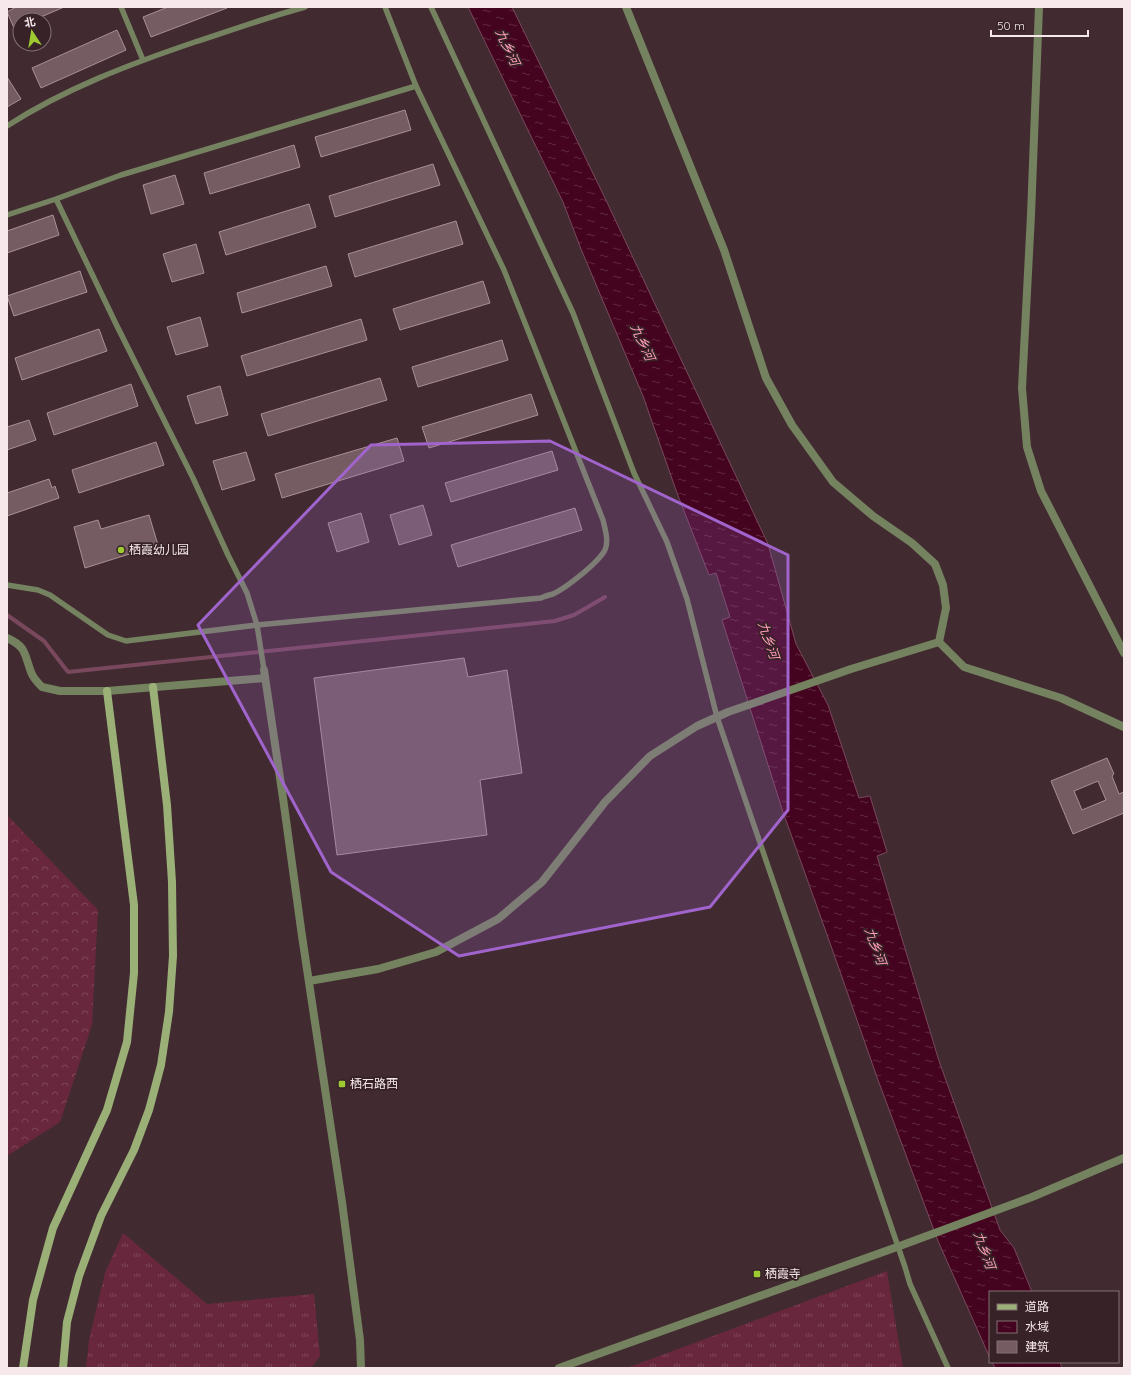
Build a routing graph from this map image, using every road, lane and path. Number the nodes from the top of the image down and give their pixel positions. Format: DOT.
graph roads {
  1 [pos="121,7"];
  2 [pos="305,7"];
  3 [pos="384,7"];
  4 [pos="431,7"];
  5 [pos="626,7"];
  6 [pos="1039,7"];
  7 [pos="144,60"];
  8 [pos="416,86"];
  9 [pos="7,126"];
  10 [pos="56,199"];
  11 [pos="7,215"];
  12 [pos="7,585"];
  13 [pos="257,624"];
  14 [pos="7,638"];
  15 [pos="939,642"];
  16 [pos="1124,653"];
  17 [pos="265,674"];
  18 [pos="153,687"];
  19 [pos="108,691"];
  20 [pos="717,717"];
  21 [pos="1124,727"];
  22 [pos="309,981"];
  23 [pos="1124,1158"];
  24 [pos="897,1247"];
  25 [pos="23,1368"];
  26 [pos="63,1368"];
  27 [pos="361,1368"];
  28 [pos="559,1368"];
  29 [pos="948,1368"];
  1 -- 7 [label="lane"];
  2 -- 7 [label="lane"];
  3 -- 8 [label="lane"];
  4 -- 20 [label="lane"];
  5 -- 15 [label="street"];
  6 -- 16 [label="street"];
  7 -- 9 [label="lane"];
  8 -- 10 [label="lane"];
  8 -- 13 [label="lane"];
  10 -- 11 [label="lane"];
  10 -- 13 [label="lane"];
  12 -- 13 [label="lane"];
  13 -- 17 [label="lane"];
  14 -- 19 [label="street"];
  15 -- 20 [label="street"];
  15 -- 21 [label="street"];
  17 -- 18 [label="street"];
  17 -- 22 [label="street"];
  18 -- 19 [label="street"];
  18 -- 26 [label="main road"];
  19 -- 25 [label="main road"];
  20 -- 22 [label="street"];
  20 -- 24 [label="lane"];
  22 -- 27 [label="street"];
  23 -- 24 [label="street"];
  24 -- 28 [label="street"];
  24 -- 29 [label="lane"];
}
